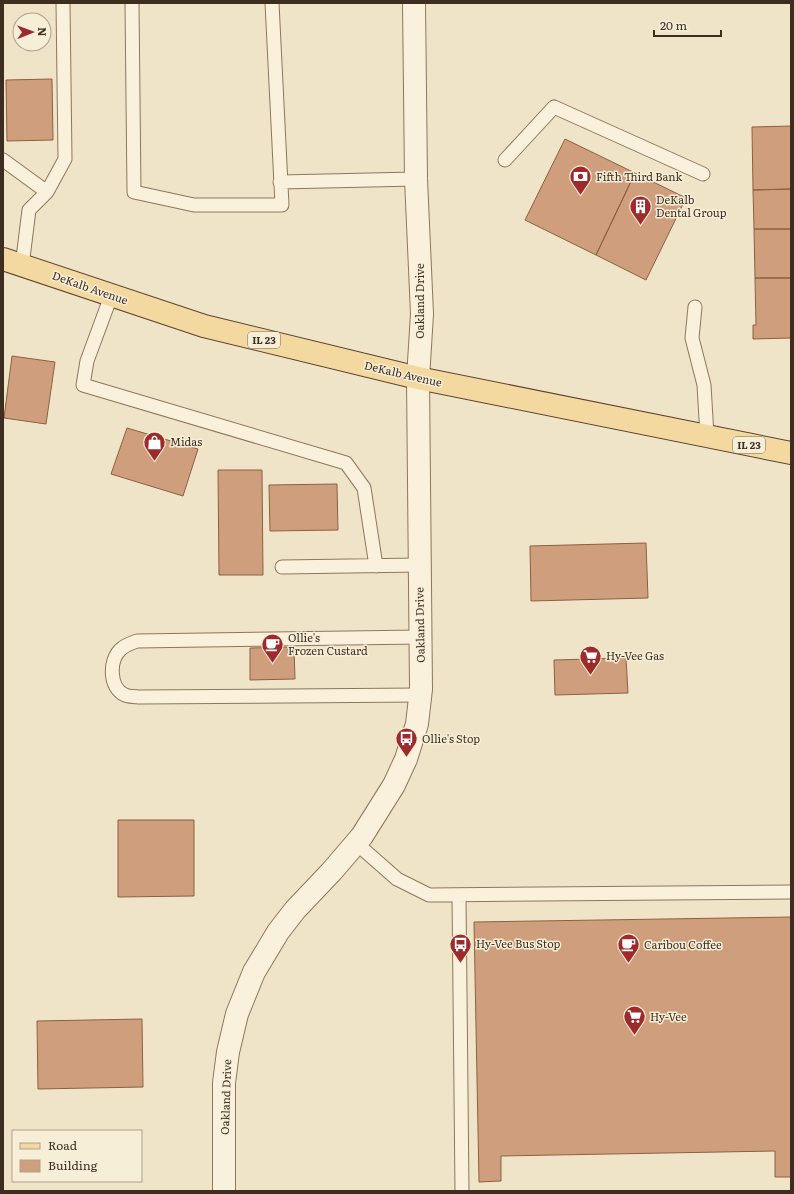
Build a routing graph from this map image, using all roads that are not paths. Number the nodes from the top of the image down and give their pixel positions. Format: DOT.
graph roads {
  1 [pos="63,3"];
  2 [pos="132,3"];
  3 [pos="272,3"];
  4 [pos="414,3"];
  5 [pos="3,160"];
  6 [pos="505,160"];
  7 [pos="703,174"];
  8 [pos="416,179"];
  9 [pos="280,182"];
  10 [pos="47,192"];
  11 [pos="12,262"];
  12 [pos="111,296"];
  13 [pos="695,307"];
  14 [pos="418,378"];
  15 [pos="707,436"];
  16 [pos="791,453"];
  17 [pos="419,565"];
  18 [pos="376,566"];
  19 [pos="282,567"];
  20 [pos="420,637"];
  21 [pos="420,695"];
  22 [pos="356,843"];
  23 [pos="791,892"];
  24 [pos="459,895"];
  25 [pos="224,1191"];
  26 [pos="462,1191"];
  1 -- 10 [label="lane"];
  2 -- 9 [label="lane"];
  3 -- 9 [label="lane"];
  4 -- 8 [label="street, Oakland Drive"];
  5 -- 10 [label="lane"];
  6 -- 7 [label="lane"];
  8 -- 9 [label="lane"];
  8 -- 14 [label="street, Oakland Drive"];
  10 -- 11 [label="lane"];
  11 -- 12 [label="main road, DeKalb Avenue / IL 23"];
  12 -- 14 [label="main road, DeKalb Avenue / IL 23"];
  12 -- 18 [label="lane"];
  13 -- 15 [label="lane"];
  14 -- 15 [label="main road, DeKalb Avenue / IL 23"];
  14 -- 17 [label="street, Oakland Drive"];
  15 -- 16 [label="main road, DeKalb Avenue / IL 23"];
  17 -- 18 [label="lane"];
  17 -- 20 [label="street, Oakland Drive"];
  18 -- 19 [label="lane"];
  20 -- 21 [label="street, Oakland Drive"];
  20 -- 21 [label="lane"];
  21 -- 22 [label="street, Oakland Drive"];
  22 -- 24 [label="lane"];
  22 -- 25 [label="street, Oakland Drive"];
  23 -- 24 [label="lane"];
  24 -- 26 [label="lane"];
}
